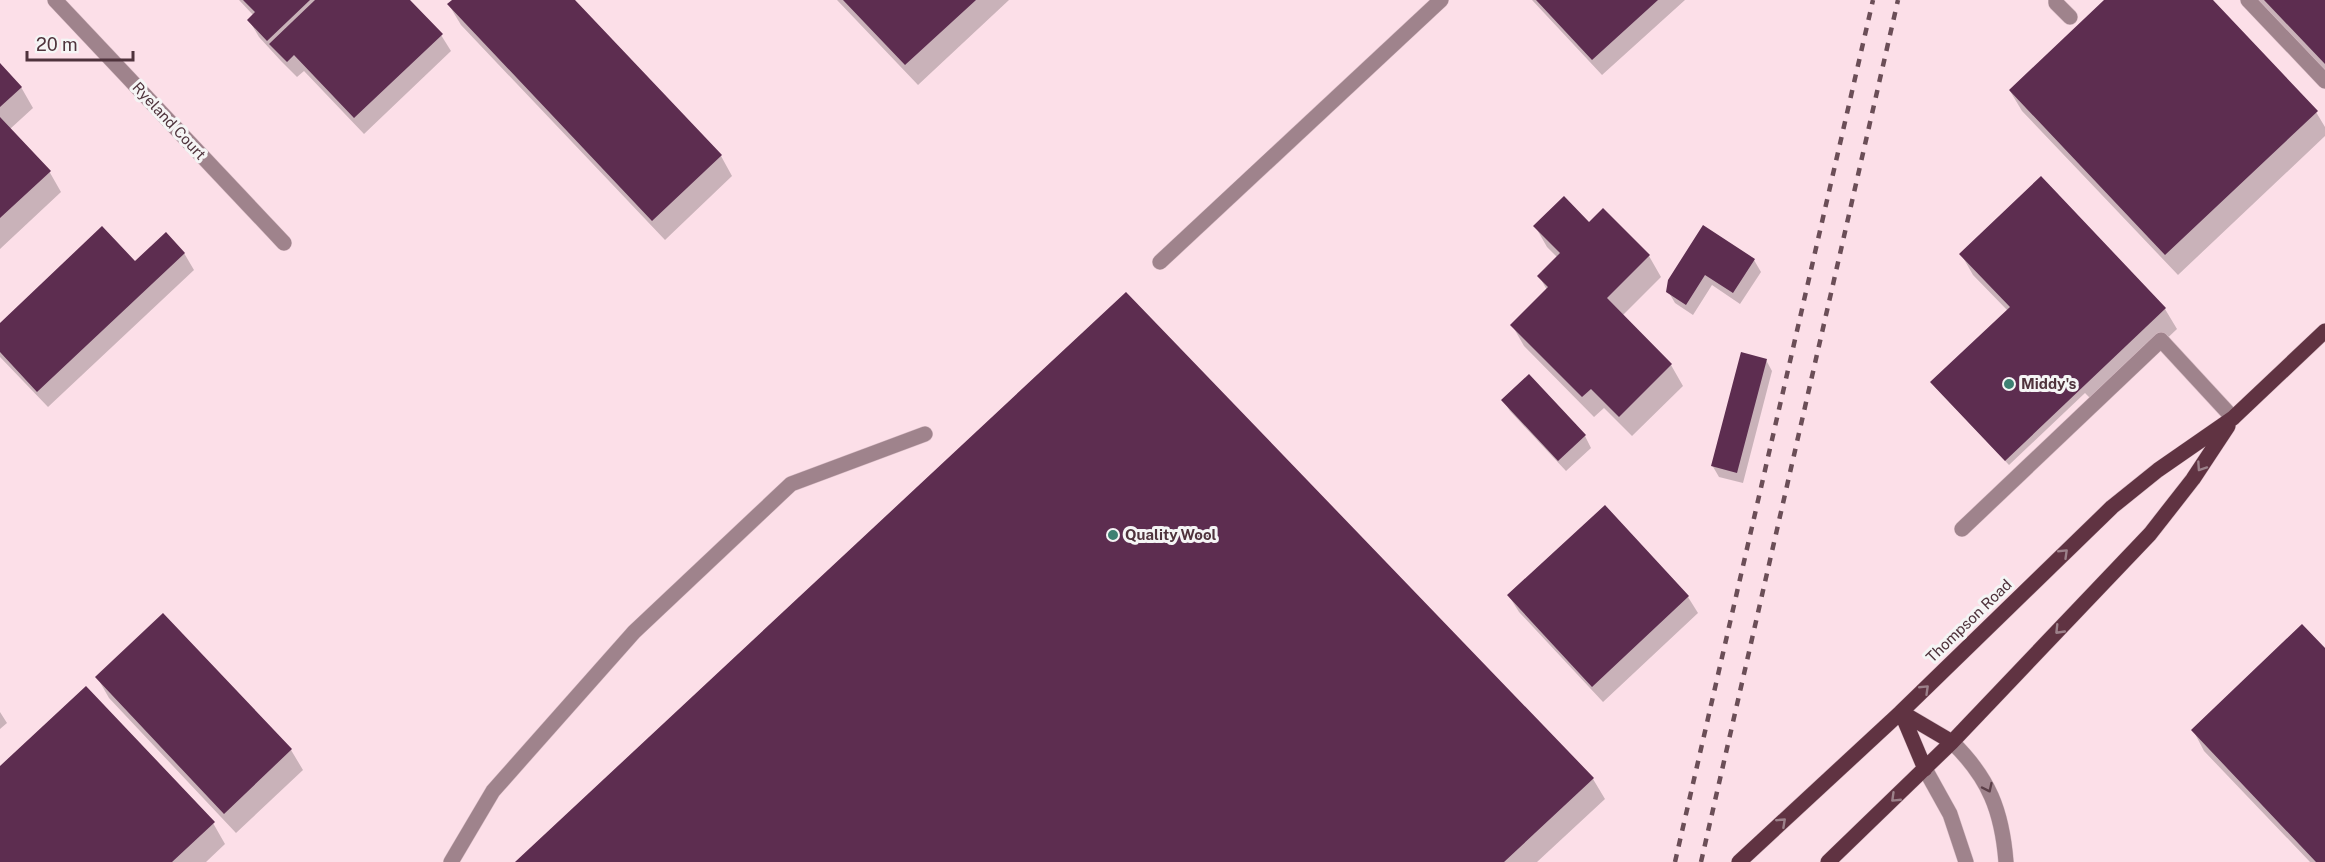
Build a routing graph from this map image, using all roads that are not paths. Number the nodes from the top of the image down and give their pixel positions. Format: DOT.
graph roads {
  1 [pos="55,0"];
  2 [pos="1441,0"];
  3 [pos="2056,0"];
  4 [pos="2248,0"];
  5 [pos="2070,17"];
  6 [pos="2325,81"];
  7 [pos="284,243"];
  8 [pos="1160,262"];
  9 [pos="2325,331"];
  10 [pos="2234,418"];
  11 [pos="925,434"];
  12 [pos="1962,529"];
  13 [pos="1901,712"];
  14 [pos="1952,742"];
  15 [pos="1925,769"];
  16 [pos="451,862"];
  17 [pos="1739,862"];
  18 [pos="1828,862"];
  19 [pos="1966,862"];
  20 [pos="2006,862"];
  1 -- 7 [label="street, Ryeland Court"];
  2 -- 8 [label="street"];
  3 -- 5 [label="street"];
  4 -- 6 [label="street"];
  9 -- 10 [label="main road, Thompson Road"];
  10 -- 12 [label="street"];
  13 -- 10 [label="main road, Thompson Road, one-way"];
  10 -- 14 [label="main road, Thompson Road, one-way"];
  11 -- 16 [label="street"];
  13 -- 14 [label="main road"];
  13 -- 15 [label="main road"];
  17 -- 13 [label="main road, Thompson Road, one-way"];
  14 -- 15 [label="main road, Thompson Road"];
  14 -- 20 [label="street, one-way"];
  15 -- 18 [label="main road, Thompson Road, one-way"];
  15 -- 19 [label="street"];
}
